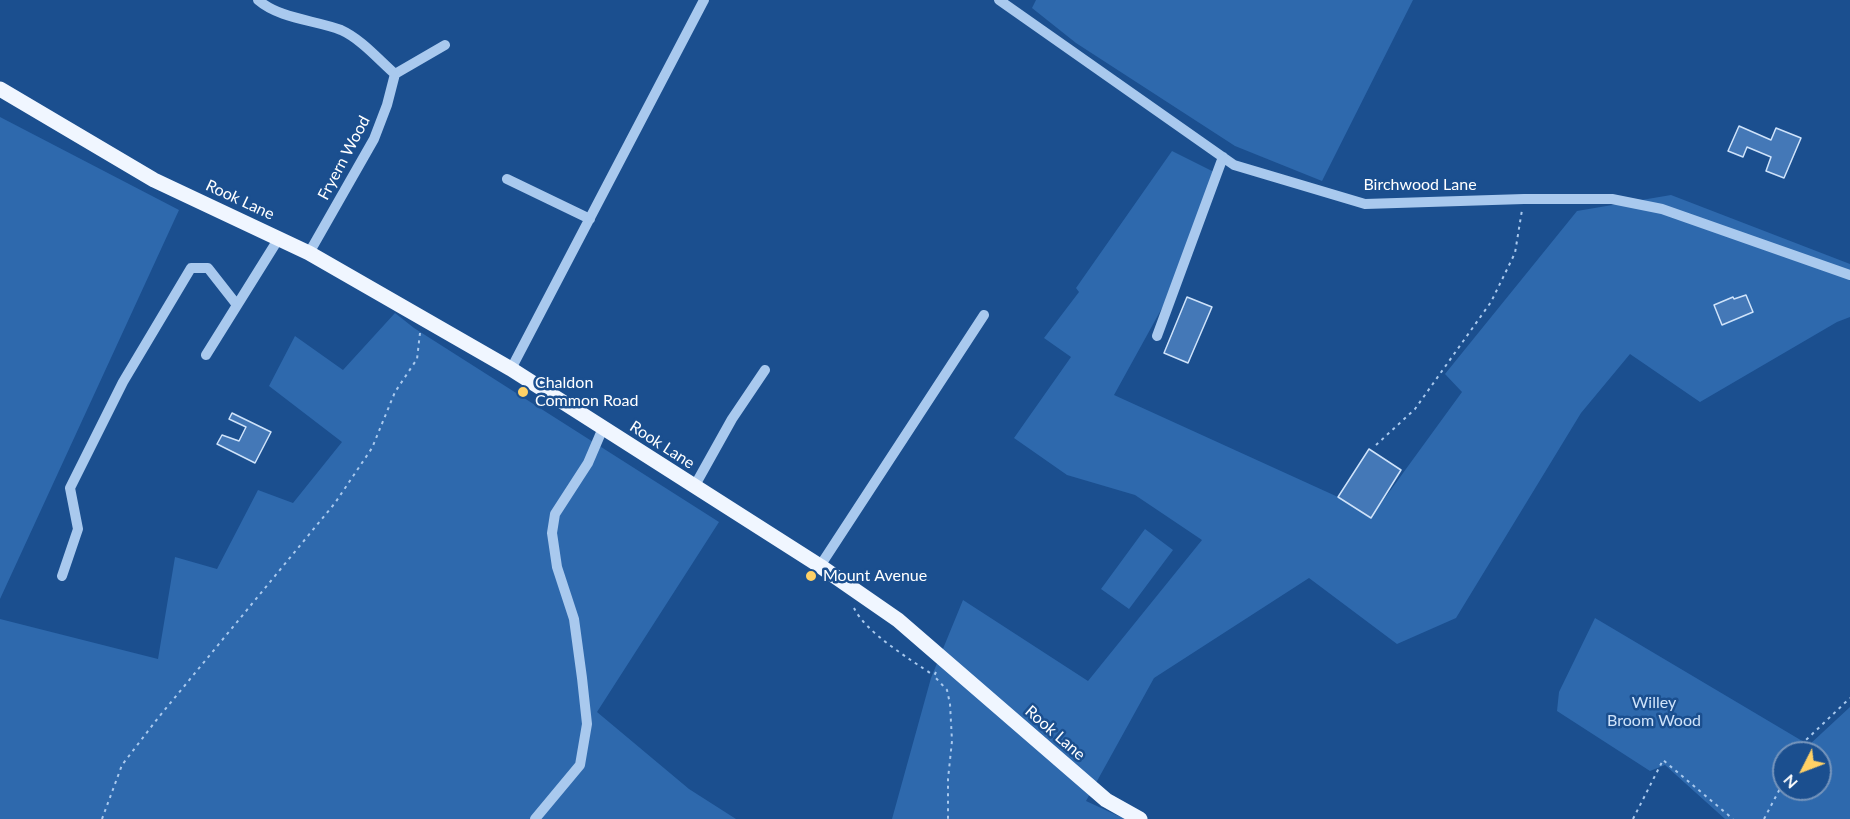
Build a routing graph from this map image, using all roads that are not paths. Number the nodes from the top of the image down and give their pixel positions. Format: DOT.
graph roads {
  1 [pos="258,0"];
  2 [pos="704,0"];
  3 [pos="999,0"];
  4 [pos="445,45"];
  5 [pos="395,74"];
  6 [pos="0,89"];
  7 [pos="1223,157"];
  8 [pos="507,179"];
  9 [pos="590,219"];
  10 [pos="279,238"];
  11 [pos="309,253"];
  12 [pos="1850,275"];
  13 [pos="237,305"];
  14 [pos="984,315"];
  15 [pos="1157,336"];
  16 [pos="206,355"];
  17 [pos="511,369"];
  18 [pos="765,370"];
  19 [pos="603,428"];
  20 [pos="694,487"];
  21 [pos="820,566"];
  22 [pos="62,576"];
  23 [pos="535,819"];
  24 [pos="1140,819"];
  1 -- 5 [label="street"];
  2 -- 9 [label="street"];
  3 -- 7 [label="street, Birchwood Lane"];
  4 -- 5 [label="street"];
  5 -- 11 [label="street, Fryern Wood"];
  6 -- 10 [label="main road, Rook Lane"];
  7 -- 12 [label="street, Birchwood Lane"];
  7 -- 15 [label="street"];
  8 -- 9 [label="street"];
  9 -- 17 [label="street"];
  10 -- 11 [label="main road, Rook Lane"];
  10 -- 13 [label="street"];
  11 -- 17 [label="main road, Rook Lane"];
  13 -- 16 [label="street"];
  13 -- 22 [label="street"];
  14 -- 21 [label="street"];
  17 -- 19 [label="main road, Rook Lane"];
  18 -- 20 [label="street"];
  19 -- 20 [label="main road, Rook Lane"];
  19 -- 23 [label="street"];
  20 -- 21 [label="main road, Rook Lane"];
  21 -- 24 [label="main road, Rook Lane"];
}
